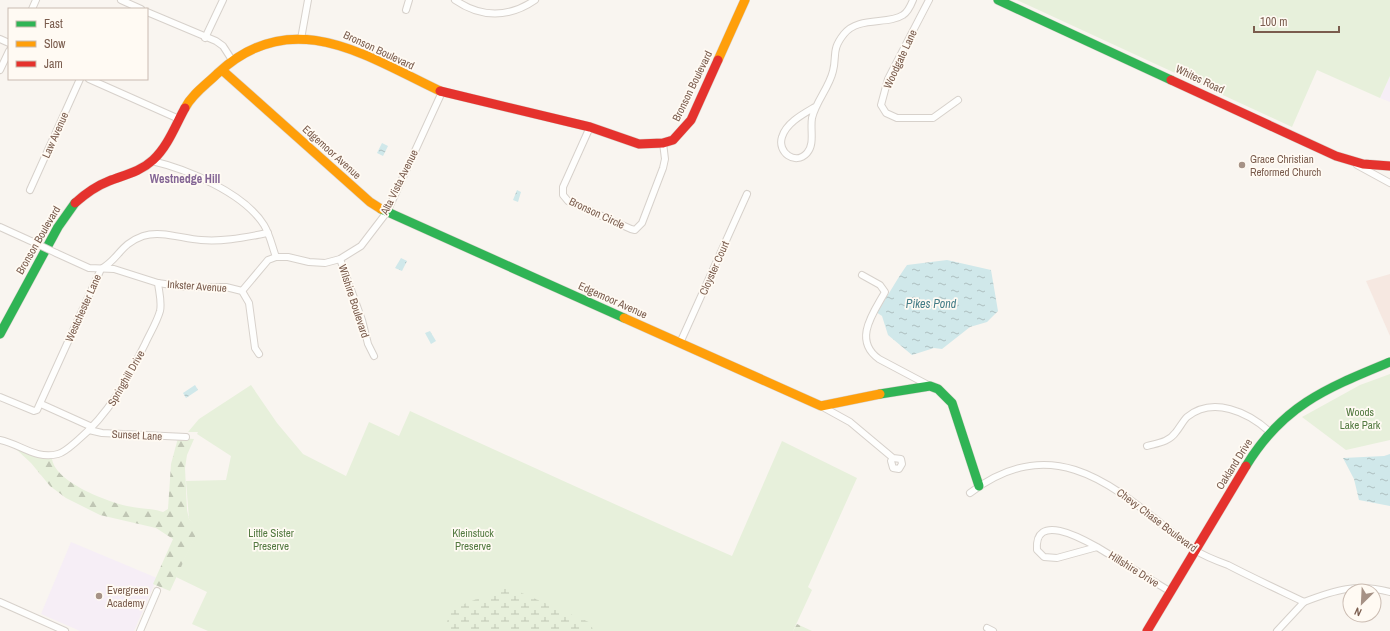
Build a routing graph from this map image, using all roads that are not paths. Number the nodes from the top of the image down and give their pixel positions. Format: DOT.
graph roads {
  1 [pos="121,0"];
  2 [pos="223,0"];
  3 [pos="308,0"];
  4 [pos="409,0"];
  5 [pos="455,0"];
  6 [pos="535,0"];
  7 [pos="745,0"];
  8 [pos="914,0"];
  9 [pos="929,0"];
  10 [pos="998,0"];
  11 [pos="139,8"];
  12 [pos="406,10"];
  13 [pos="148,12"];
  14 [pos="205,38"];
  15 [pos="301,39"];
  16 [pos="8,54"];
  17 [pos="232,60"];
  18 [pos="0,70"];
  19 [pos="222,70"];
  20 [pos="80,80"];
  21 [pos="91,80"];
  22 [pos="442,92"];
  23 [pos="958,100"];
  24 [pos="815,107"];
  25 [pos="179,119"];
  26 [pos="590,127"];
  27 [pos="663,144"];
  28 [pos="152,161"];
  29 [pos="1348,161"];
  30 [pos="1390,166"];
  31 [pos="1390,183"];
  32 [pos="30,190"];
  33 [pos="747,194"];
  34 [pos="387,212"];
  35 [pos="0,227"];
  36 [pos="268,233"];
  37 [pos="276,257"];
  38 [pos="340,259"];
  39 [pos="101,269"];
  40 [pos="862,275"];
  41 [pos="158,283"];
  42 [pos="242,291"];
  43 [pos="0,334"];
  44 [pos="680,343"];
  45 [pos="259,354"];
  46 [pos="374,356"];
  47 [pos="1390,362"];
  48 [pos="930,386"];
  49 [pos="0,397"];
  50 [pos="41,404"];
  51 [pos="821,406"];
  52 [pos="91,429"];
  53 [pos="1270,432"];
  54 [pos="186,437"];
  55 [pos="0,440"];
  56 [pos="1147,446"];
  57 [pos="893,458"];
  58 [pos="979,486"];
  59 [pos="970,493"];
  60 [pos="1097,547"];
  61 [pos="1196,550"];
  62 [pos="157,591"];
  63 [pos="1171,592"];
  64 [pos="1390,592"];
  65 [pos="0,602"];
  66 [pos="1304,602"];
  67 [pos="65,631"];
  68 [pos="140,631"];
  69 [pos="1147,631"];
  70 [pos="1277,631"];
  1 -- 11 [label="street"];
  2 -- 14 [label="street"];
  3 -- 15 [label="street"];
  4 -- 12 [label="street"];
  5 -- 6 [label="street"];
  7 -- 27 [label="street, Bronson Boulevard"];
  8 -- 24 [label="street, Woodgate Lane"];
  9 -- 23 [label="street, Woodgate Lane"];
  10 -- 29 [label="street, Whites Road"];
  13 -- 14 [label="street"];
  14 -- 17 [label="street"];
  15 -- 17 [label="street, Bronson Boulevard"];
  15 -- 22 [label="street, Bronson Boulevard"];
  16 -- 18 [label="street"];
  17 -- 19 [label="street, Bronson Boulevard"];
  19 -- 25 [label="street, Bronson Boulevard"];
  19 -- 34 [label="street, Edgemoor Avenue"];
  20 -- 32 [label="street, Law Avenue"];
  21 -- 25 [label="street"];
  22 -- 26 [label="street, Bronson Boulevard"];
  22 -- 34 [label="street, Alta Vista Avenue"];
  24 -- 24 [label="street, Woodgate Lane"];
  25 -- 28 [label="street, Bronson Boulevard"];
  26 -- 27 [label="street, Bronson Boulevard"];
  26 -- 27 [label="street, Bronson Circle"];
  28 -- 36 [label="street"];
  28 -- 43 [label="street, Bronson Boulevard"];
  29 -- 30 [label="street"];
  29 -- 31 [label="street, Whites Road"];
  33 -- 44 [label="street, Cloyster Court"];
  34 -- 38 [label="street, Alta Vista Avenue"];
  34 -- 44 [label="street, Edgemoor Avenue"];
  35 -- 39 [label="street, Inkster Avenue, bridge"];
  36 -- 37 [label="street"];
  36 -- 39 [label="street, Westchester Lane"];
  37 -- 38 [label="street, Wilshire Boulevard"];
  37 -- 42 [label="street"];
  38 -- 46 [label="street, Wilshire Boulevard"];
  39 -- 41 [label="street, Inkster Avenue"];
  39 -- 50 [label="street, Westchester Lane"];
  40 -- 48 [label="street"];
  41 -- 42 [label="street, Inkster Avenue"];
  41 -- 52 [label="street, Springhill Drive"];
  42 -- 45 [label="street, Inkster Avenue"];
  44 -- 51 [label="street, Edgemoor Avenue"];
  47 -- 53 [label="street, Oakland Drive"];
  48 -- 51 [label="street"];
  48 -- 58 [label="street"];
  49 -- 50 [label="street"];
  50 -- 52 [label="street, Sunset Lane"];
  51 -- 57 [label="street"];
  52 -- 54 [label="street, Sunset Lane"];
  52 -- 55 [label="street, Springhill Drive"];
  53 -- 56 [label="street"];
  53 -- 61 [label="street, Oakland Drive"];
  58 -- 59 [label="street, Chevy Chase Boulevard"];
  58 -- 61 [label="street, Chevy Chase Boulevard"];
  60 -- 60 [label="street, Hillshire Drive"];
  60 -- 63 [label="street, Hillshire Drive"];
  61 -- 63 [label="street, Oakland Drive"];
  61 -- 66 [label="street, Chevy Chase Boulevard"];
  62 -- 68 [label="street"];
  63 -- 69 [label="street, Oakland Drive"];
  64 -- 66 [label="street"];
  65 -- 67 [label="street"];
  66 -- 70 [label="street"];
}
